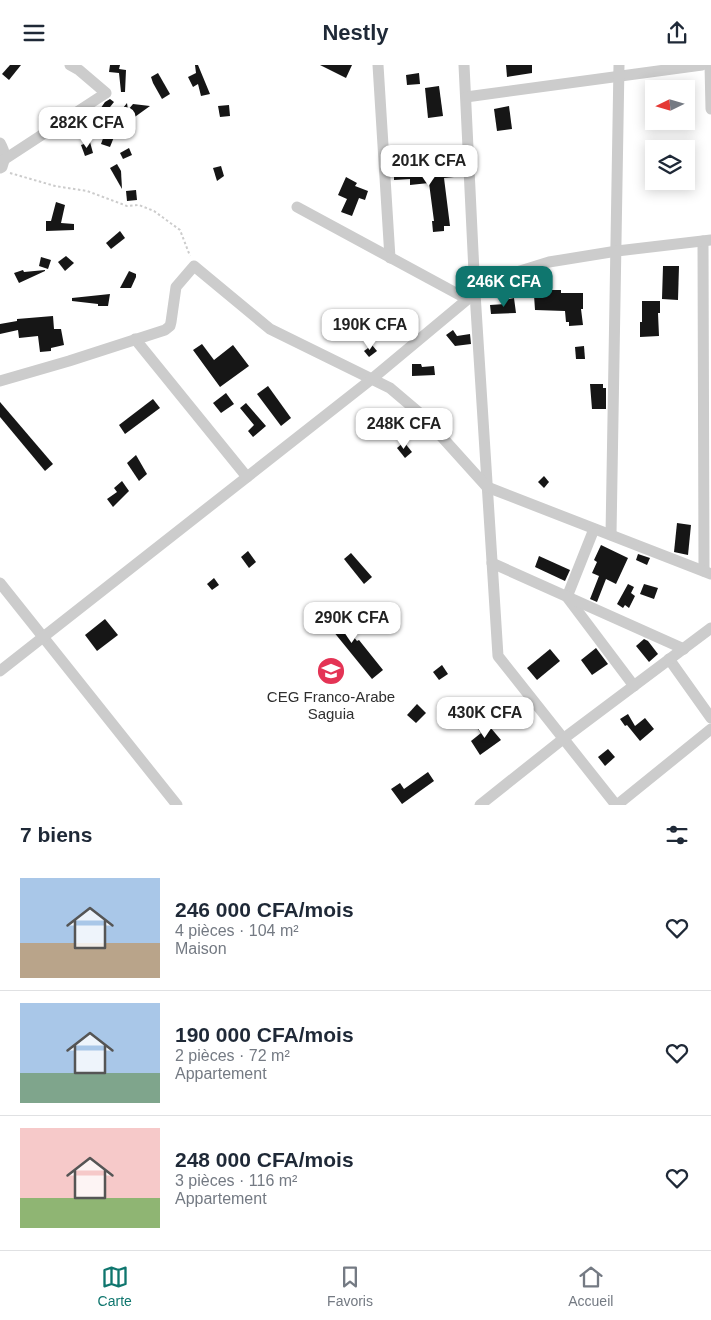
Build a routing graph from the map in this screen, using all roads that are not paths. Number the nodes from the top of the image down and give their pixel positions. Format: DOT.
graph roads {
  1 [pos="70,65"];
  2 [pos="378,65"];
  3 [pos="464,65"];
  4 [pos="702,65"];
  5 [pos="710,65"];
  6 [pos="619,71"];
  7 [pos="466,97"];
  8 [pos="711,109"];
  9 [pos="0,143"];
  10 [pos="5,167"];
  11 [pos="297,207"];
  12 [pos="707,240"];
  13 [pos="617,251"];
  14 [pos="390,258"];
  15 [pos="471,296"];
  16 [pos="135,339"];
  17 [pos="373,378"];
  18 [pos="0,381"];
  19 [pos="707,399"];
  20 [pos="247,477"];
  21 [pos="487,487"];
  22 [pos="594,529"];
  23 [pos="611,535"];
  24 [pos="492,563"];
  25 [pos="707,573"];
  26 [pos="0,583"];
  27 [pos="568,597"];
  28 [pos="711,628"];
  29 [pos="43,638"];
  30 [pos="684,649"];
  31 [pos="669,659"];
  32 [pos="0,671"];
  33 [pos="634,686"];
  34 [pos="711,718"];
  35 [pos="711,729"];
  36 [pos="564,739"];
  37 [pos="177,805"];
  38 [pos="480,805"];
  39 [pos="616,805"];
  1 -- 10 [label="street"];
  2 -- 14 [label="street"];
  3 -- 7 [label="street"];
  4 -- 6 [label="street"];
  5 -- 8 [label="street"];
  6 -- 7 [label="street"];
  6 -- 13 [label="street"];
  7 -- 15 [label="street"];
  9 -- 10 [label="street"];
  11 -- 14 [label="street"];
  12 -- 13 [label="street"];
  12 -- 19 [label="street"];
  13 -- 15 [label="street"];
  13 -- 23 [label="street"];
  14 -- 15 [label="street"];
  15 -- 17 [label="street"];
  15 -- 21 [label="street"];
  16 -- 17 [label="street"];
  16 -- 18 [label="street"];
  16 -- 20 [label="street"];
  17 -- 20 [label="street"];
  17 -- 21 [label="street"];
  19 -- 25 [label="street"];
  20 -- 29 [label="street"];
  21 -- 22 [label="street"];
  21 -- 24 [label="street"];
  22 -- 23 [label="street"];
  22 -- 27 [label="street"];
  23 -- 25 [label="street"];
  24 -- 27 [label="street"];
  24 -- 36 [label="street"];
  26 -- 29 [label="street"];
  27 -- 30 [label="street"];
  27 -- 33 [label="street"];
  28 -- 30 [label="street"];
  29 -- 32 [label="street"];
  29 -- 37 [label="street"];
  30 -- 31 [label="street"];
  31 -- 33 [label="street"];
  31 -- 34 [label="street"];
  33 -- 36 [label="street"];
  35 -- 39 [label="street"];
  36 -- 38 [label="street"];
  36 -- 39 [label="street"];
}
